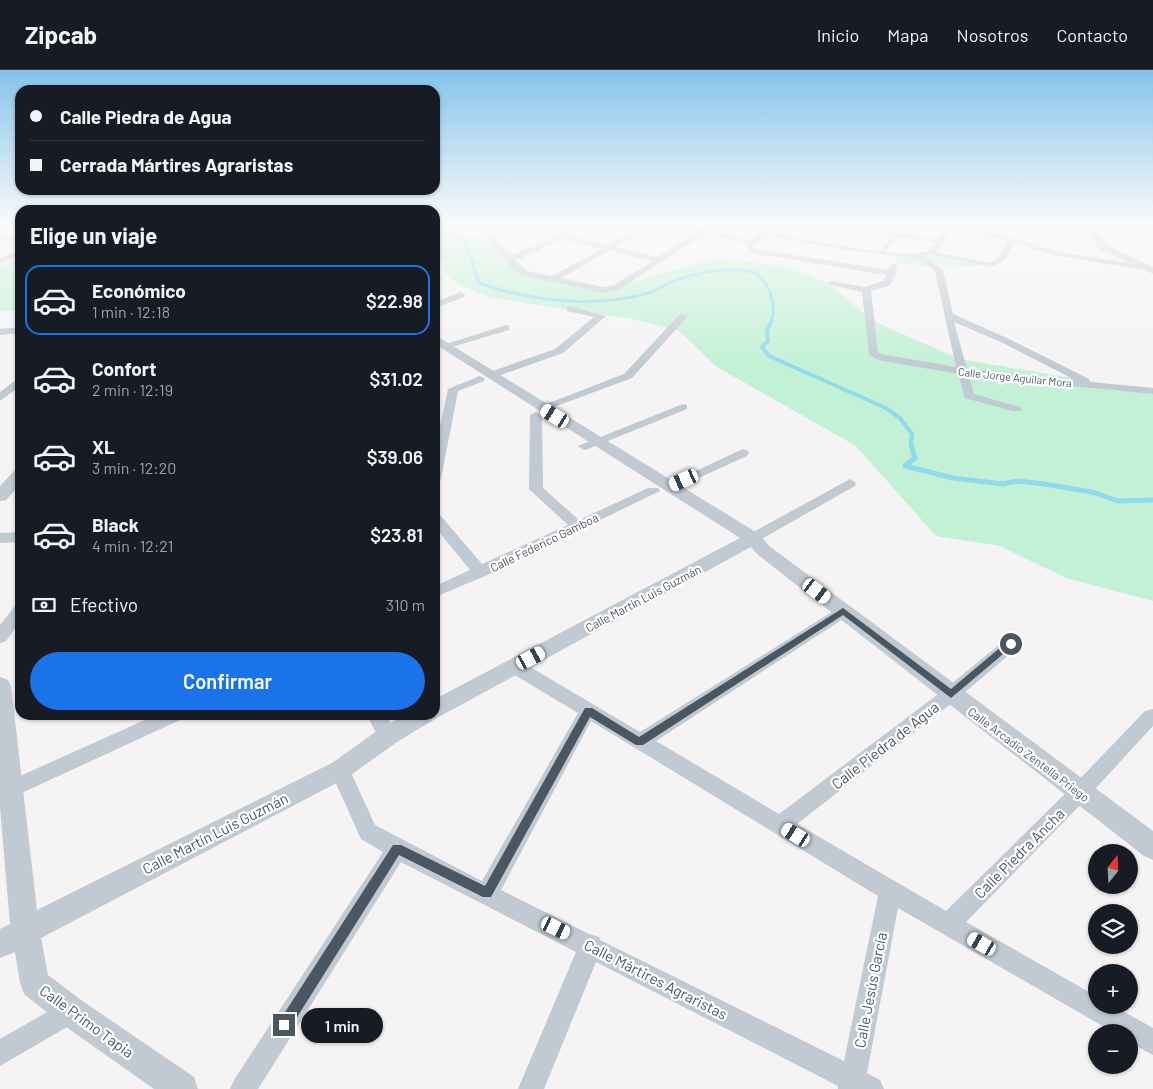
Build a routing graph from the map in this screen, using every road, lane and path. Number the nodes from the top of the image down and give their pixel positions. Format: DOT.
graph roads {
  1 [pos="520,271"];
  2 [pos="569,271"];
  3 [pos="642,271"];
  4 [pos="874,271"];
  5 [pos="893,271"];
  6 [pos="938,271"];
  7 [pos="892,274"];
  8 [pos="552,280"];
  9 [pos="832,284"];
  10 [pos="866,290"];
  11 [pos="461,295"];
  12 [pos="440,303"];
  13 [pos="570,309"];
  14 [pos="683,316"];
  15 [pos="950,316"];
  16 [pos="506,328"];
  17 [pos="15,330"];
  18 [pos="0,332"];
  19 [pos="440,344"];
  20 [pos="440,346"];
  21 [pos="962,372"];
  22 [pos="485,377"];
  23 [pos="15,384"];
  24 [pos="1091,384"];
  25 [pos="1153,391"];
  26 [pos="0,398"];
  27 [pos="683,407"];
  28 [pos="1016,408"];
  29 [pos="539,412"];
  30 [pos="590,443"];
  31 [pos="440,453"];
  32 [pos="743,453"];
  33 [pos="15,480"];
  34 [pos="850,483"];
  35 [pos="669,486"];
  36 [pos="653,491"];
  37 [pos="0,496"];
  38 [pos="440,524"];
  39 [pos="577,525"];
  40 [pos="15,537"];
  41 [pos="0,538"];
  42 [pos="753,544"];
  43 [pos="480,572"];
  44 [pos="440,590"];
  45 [pos="843,611"];
  46 [pos="15,617"];
  47 [pos="0,636"];
  48 [pos="1011,644"];
  49 [pos="514,666"];
  50 [pos="0,686"];
  51 [pos="951,694"];
  52 [pos="440,707"];
  53 [pos="588,711"];
  54 [pos="1151,716"];
  55 [pos="163,720"];
  56 [pos="404,720"];
  57 [pos="383,725"];
  58 [pos="639,742"];
  59 [pos="340,770"];
  60 [pos="5,792"];
  61 [pos="1079,793"];
  62 [pos="780,825"];
  63 [pos="1153,847"];
  64 [pos="397,848"];
  65 [pos="890,891"];
  66 [pos="487,893"];
  67 [pos="948,924"];
  68 [pos="12,937"];
  69 [pos="591,945"];
  70 [pos="70,1011"];
  71 [pos="1153,1042"];
  72 [pos="0,1053"];
  73 [pos="858,1086"];
  74 [pos="182,1089"];
  75 [pos="244,1089"];
  76 [pos="531,1089"];
  1 -- 8 [label="street"];
  2 -- 8 [label="street"];
  3 -- 8 [label="street"];
  4 -- 7 [label="street"];
  5 -- 7 [label="street"];
  6 -- 15 [label="street"];
  7 -- 10 [label="street"];
  9 -- 10 [label="street"];
  10 -- 21 [label="street, Calle Jorge Aguilar Mora"];
  11 -- 12 [label="street"];
  13 -- 22 [label="street"];
  14 -- 29 [label="street"];
  15 -- 21 [label="street"];
  15 -- 24 [label="street"];
  16 -- 19 [label="street"];
  17 -- 18 [label="street"];
  20 -- 22 [label="street, Calle Arcadio Zentella Priego"];
  21 -- 24 [label="street, Calle Jorge Aguilar Mora"];
  21 -- 28 [label="street"];
  22 -- 29 [label="street, Calle Arcadio Zentella Priego"];
  22 -- 31 [label="street"];
  23 -- 26 [label="street"];
  24 -- 25 [label="street, Calle Jorge Aguilar Mora"];
  27 -- 30 [label="street"];
  29 -- 30 [label="street, Calle Arcadio Zentella Priego"];
  29 -- 39 [label="street"];
  30 -- 35 [label="street, Calle Arcadio Zentella Priego"];
  30 -- 36 [label="street, Calle Arcadio Zentella Priego"];
  32 -- 35 [label="street"];
  33 -- 37 [label="street"];
  34 -- 42 [label="street, Calle Martín Luis Guzmán"];
  35 -- 42 [label="street, Calle Arcadio Zentella Priego"];
  36 -- 39 [label="street, Calle Federico Gamboa"];
  36 -- 42 [label="street, Calle Arcadio Zentella Priego"];
  38 -- 43 [label="street"];
  39 -- 43 [label="street, Calle Federico Gamboa"];
  40 -- 41 [label="street"];
  42 -- 45 [label="street, Calle Arcadio Zentella Priego"];
  42 -- 49 [label="street, Calle Martín Luis Guzmán"];
  43 -- 44 [label="street, Calle Federico Gamboa"];
  45 -- 51 [label="street, Calle Arcadio Zentella Priego"];
  45 -- 58 [label="street"];
  46 -- 47 [label="street"];
  48 -- 51 [label="street, Calle Piedra de Agua"];
  49 -- 52 [label="street, Calle Martín Luis Guzmán"];
  49 -- 53 [label="street"];
  50 -- 60 [label="street"];
  51 -- 61 [label="street, Calle Arcadio Zentella Priego"];
  51 -- 62 [label="street, Calle Piedra de Agua"];
  53 -- 58 [label="street"];
  53 -- 66 [label="street"];
  54 -- 61 [label="street, Calle Piedra Ancha"];
  55 -- 60 [label="street"];
  56 -- 57 [label="street, Calle Martín Luis Guzmán"];
  57 -- 59 [label="street, Calle Martín Luis Guzmán"];
  58 -- 62 [label="street"];
  59 -- 64 [label="street, Calle Mártires Agraristas"];
  59 -- 68 [label="street, Calle Martín Luis Guzmán"];
  60 -- 68 [label="street, Calle Primo Tapia"];
  61 -- 63 [label="street, Calle Arcadio Zentella Priego"];
  61 -- 67 [label="street, Calle Piedra Ancha"];
  62 -- 65 [label="street"];
  64 -- 66 [label="street, Calle Mártires Agraristas"];
  64 -- 75 [label="street"];
  65 -- 67 [label="street"];
  65 -- 73 [label="street, Calle Jesús García"];
  66 -- 69 [label="street, Calle Mártires Agraristas"];
  67 -- 71 [label="street"];
  68 -- 70 [label="street, Calle Primo Tapia"];
  69 -- 73 [label="street, Calle Mártires Agraristas"];
  69 -- 76 [label="street"];
  70 -- 72 [label="street"];
  70 -- 74 [label="street, Calle Primo Tapia"];
}
